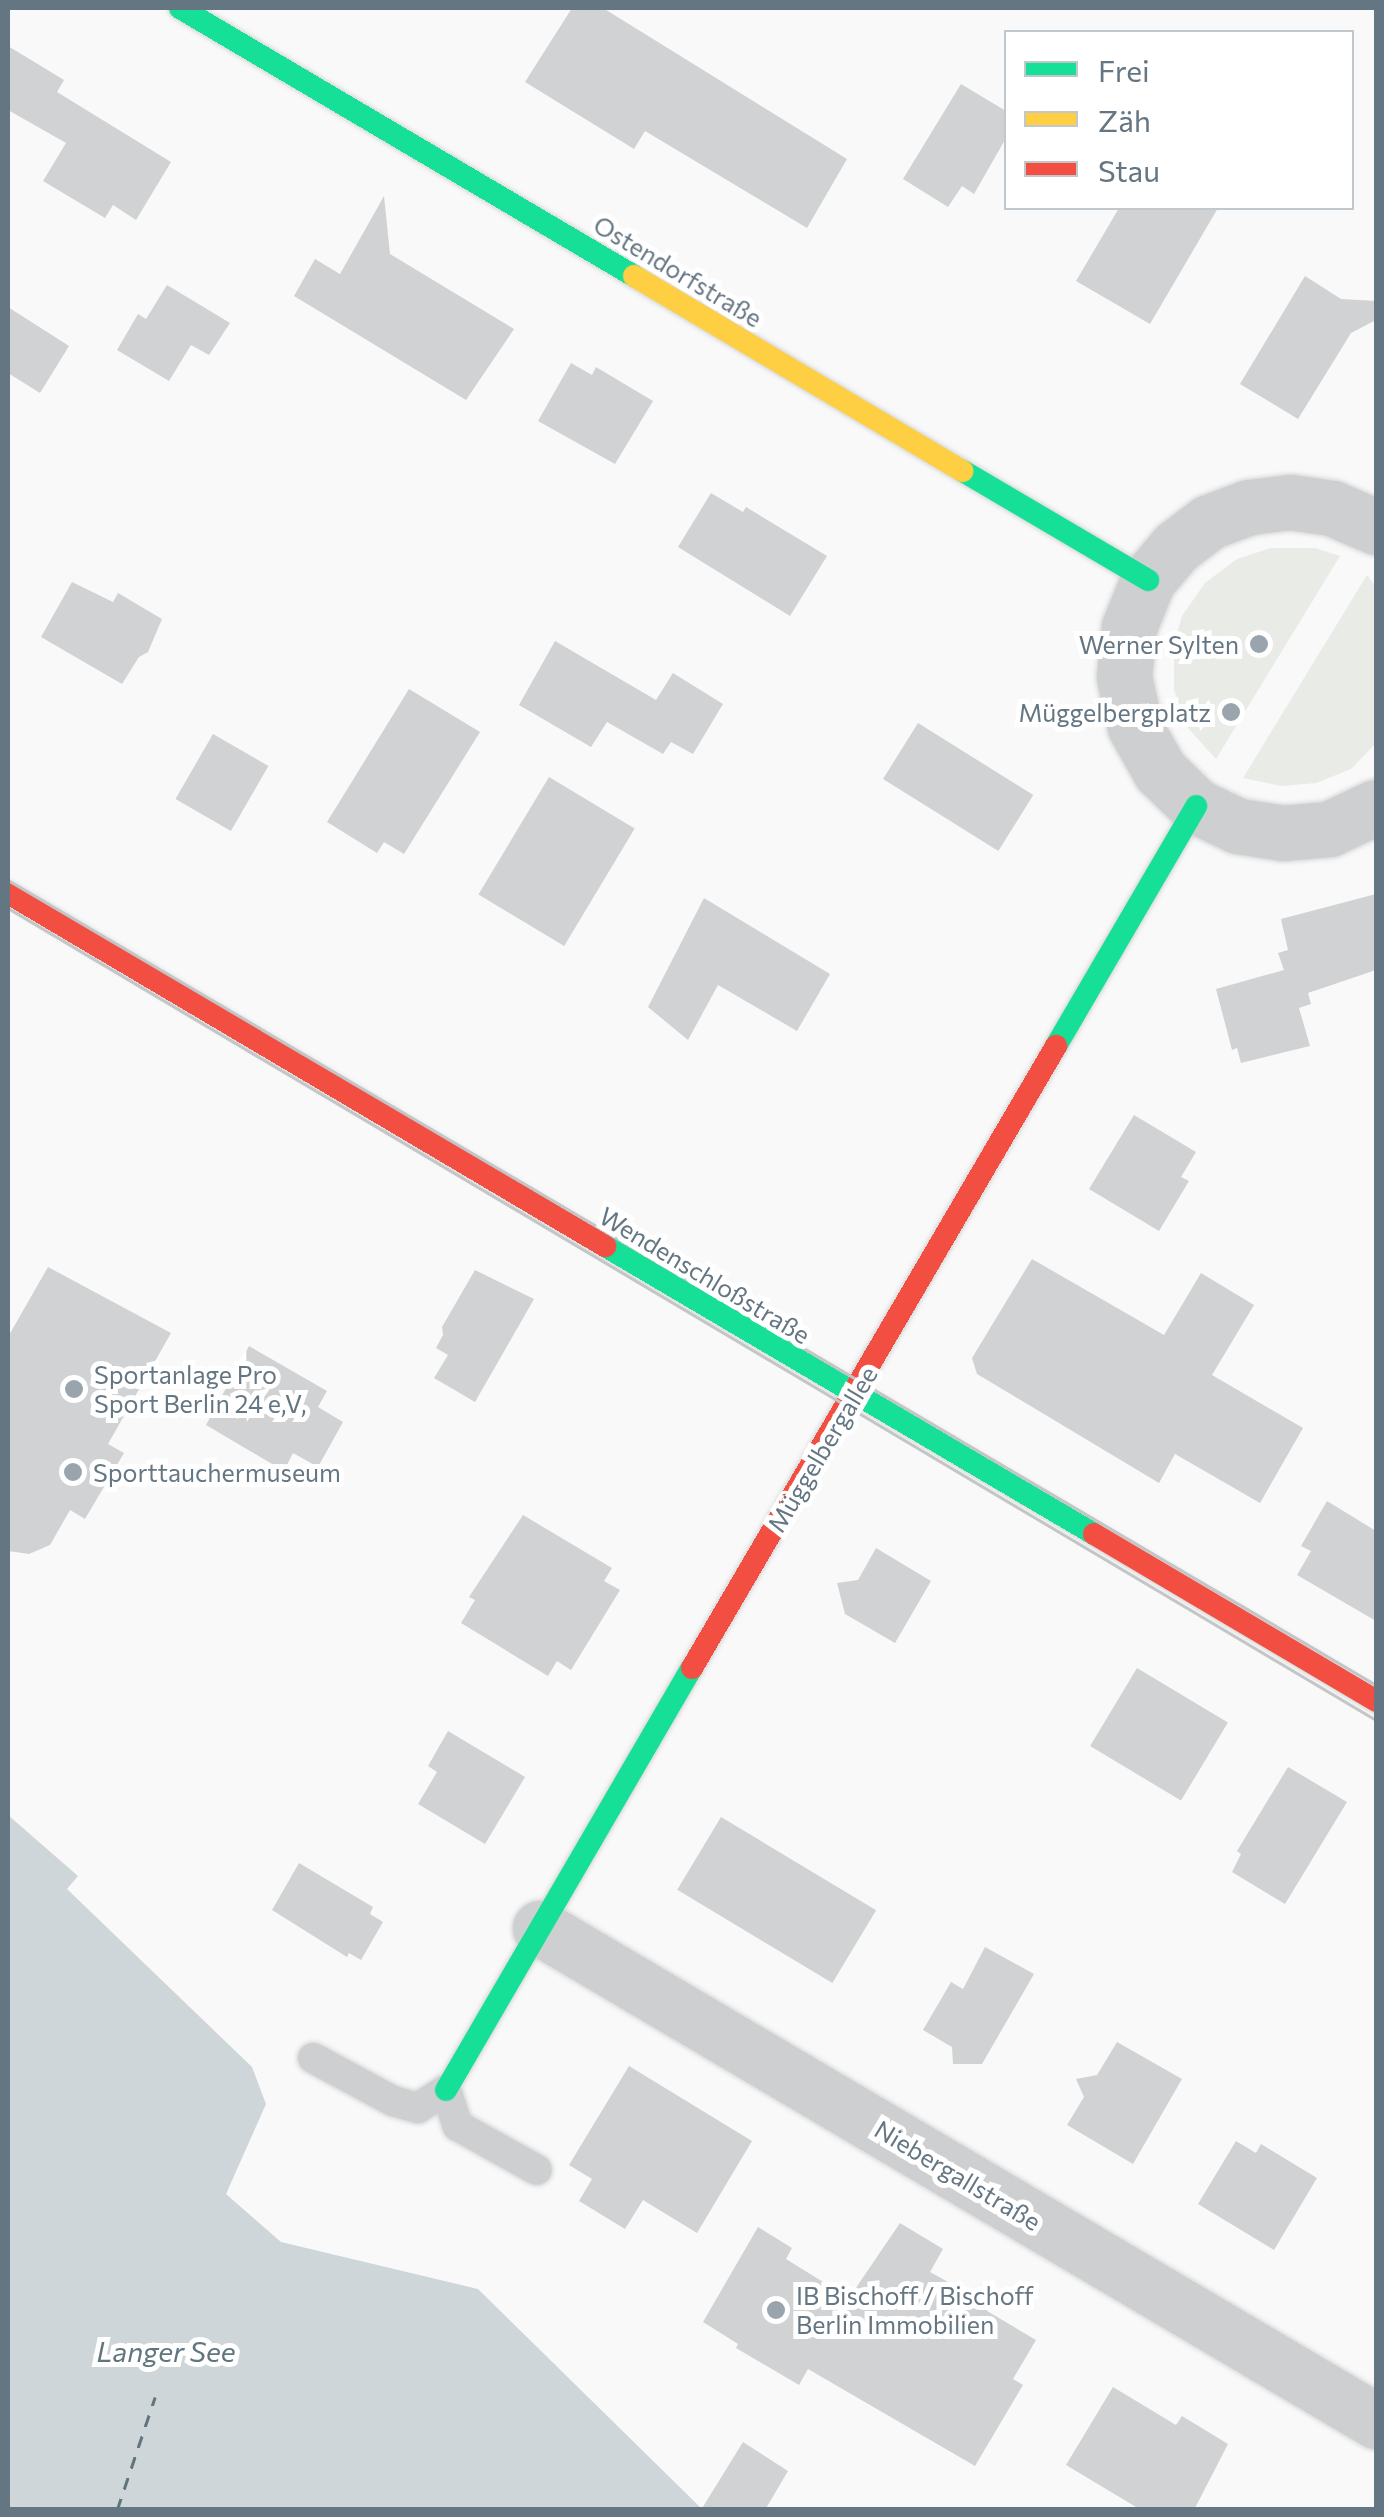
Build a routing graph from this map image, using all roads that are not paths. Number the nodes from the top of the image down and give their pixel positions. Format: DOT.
graph roads {
  1 [pos="180,8"];
  2 [pos="1375,523"];
  3 [pos="1148,580"];
  4 [pos="1196,806"];
  5 [pos="1376,808"];
  6 [pos="8,893"];
  7 [pos="854,1394"];
  8 [pos="1376,1701"];
  9 [pos="540,1928"];
  10 [pos="313,2058"];
  11 [pos="446,2090"];
  12 [pos="538,2170"];
  13 [pos="1376,2421"];
  1 -- 3 [label="street, Ostendorfstraße"];
  2 -- 3 [label="street"];
  3 -- 4 [label="street"];
  4 -- 5 [label="street"];
  4 -- 7 [label="street, Müggelbergallee"];
  6 -- 7 [label="street, Wendenschloßstraße"];
  7 -- 8 [label="street, Wendenschloßstraße"];
  7 -- 9 [label="street, Müggelbergallee"];
  9 -- 11 [label="street, Müggelbergallee"];
  9 -- 13 [label="street, Niebergallstraße"];
  10 -- 11 [label="lane"];
  11 -- 12 [label="lane"];
}
